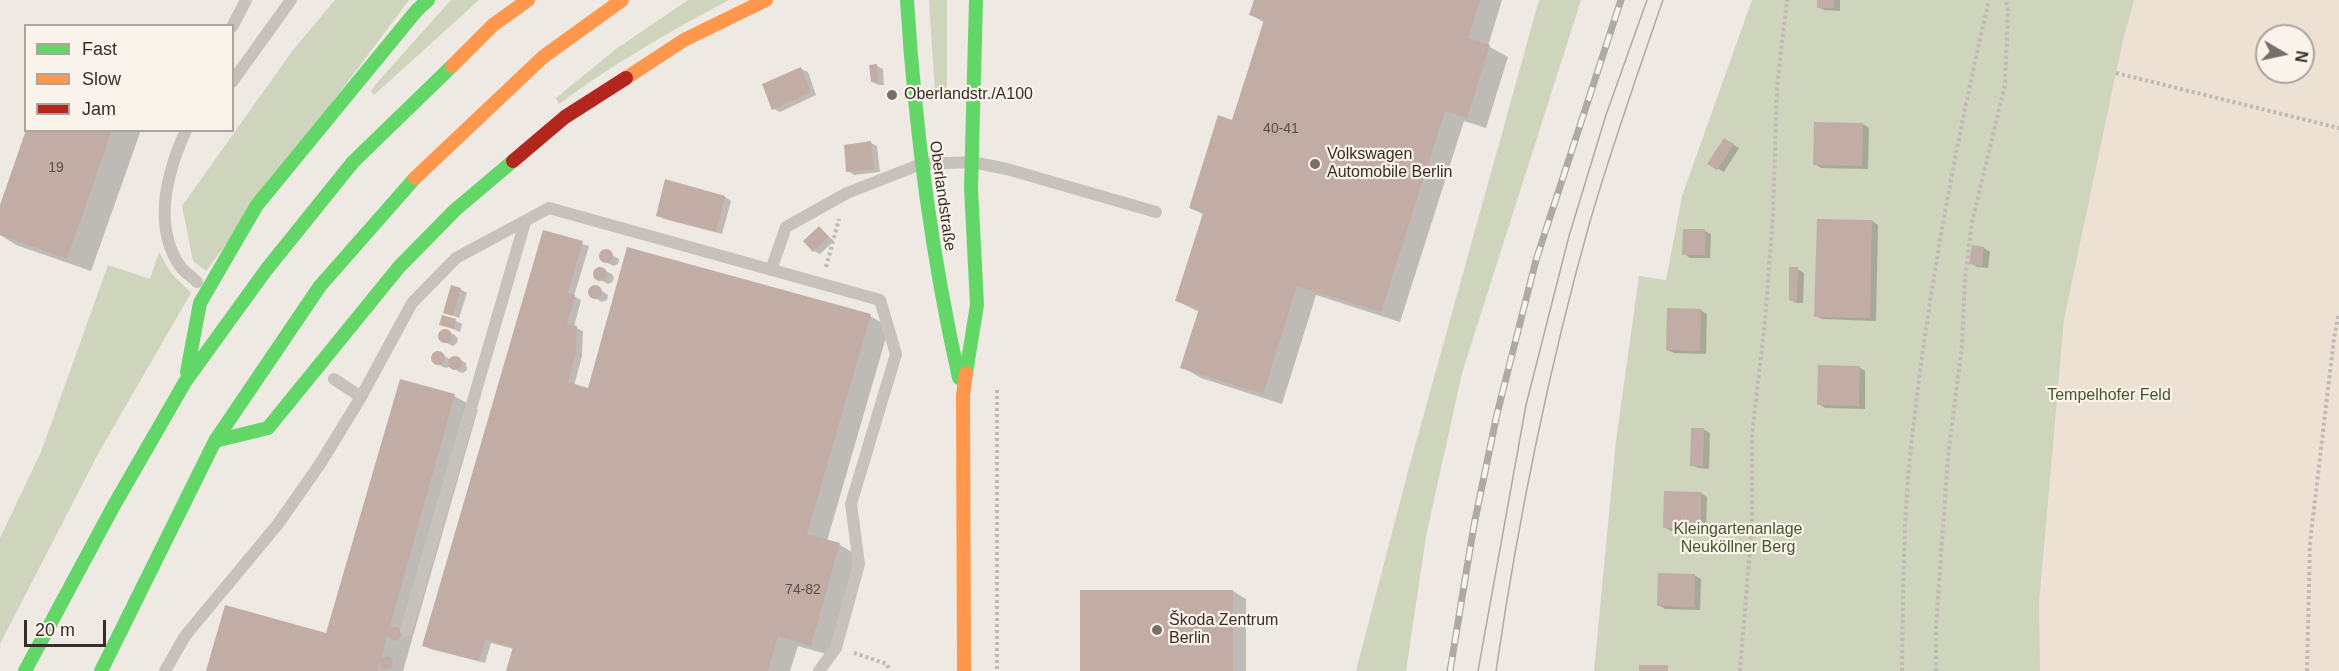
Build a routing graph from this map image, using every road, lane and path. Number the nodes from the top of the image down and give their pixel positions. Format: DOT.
graph roads {
  1 [pos="246,0"];
  2 [pos="291,0"];
  3 [pos="428,0"];
  4 [pos="528,0"];
  5 [pos="622,0"];
  6 [pos="766,0"];
  7 [pos="907,0"];
  8 [pos="976,0"];
  9 [pos="1787,0"];
  10 [pos="1989,0"];
  11 [pos="2006,0"];
  12 [pos="234,24"];
  13 [pos="2116,73"];
  14 [pos="234,79"];
  15 [pos="2339,128"];
  16 [pos="185,132"];
  17 [pos="972,162"];
  18 [pos="921,164"];
  19 [pos="847,193"];
  20 [pos="1156,212"];
  21 [pos="525,222"];
  22 [pos="771,270"];
  23 [pos="197,282"];
  24 [pos="821,284"];
  25 [pos="2339,313"];
  26 [pos="334,379"];
  27 [pos="997,380"];
  28 [pos="185,382"];
  29 [pos="963,395"];
  30 [pos="361,398"];
  31 [pos="215,441"];
  32 [pos="406,631"];
  33 [pos="836,648"];
  34 [pos="26,671"];
  35 [pos="101,671"];
  36 [pos="165,671"];
  37 [pos="819,671"];
  38 [pos="889,671"];
  39 [pos="964,671"];
  40 [pos="997,671"];
  41 [pos="1740,671"];
  42 [pos="1902,671"];
  43 [pos="1936,671"];
  44 [pos="2307,671"];
  1 -- 12 [label="lane"];
  2 -- 14 [label="lane"];
  3 -- 28 [label="main road"];
  4 -- 28 [label="main road"];
  5 -- 31 [label="main road"];
  6 -- 31 [label="main road"];
  7 -- 18 [label="main road, Oberlandstraße"];
  8 -- 17 [label="main road, Oberlandstraße"];
  9 -- 41 [label="path"];
  10 -- 42 [label="path"];
  11 -- 43 [label="path"];
  13 -- 15 [label="path"];
  16 -- 23 [label="lane"];
  17 -- 18 [label="lane"];
  17 -- 20 [label="lane"];
  17 -- 29 [label="main road, Oberlandstraße"];
  18 -- 19 [label="lane"];
  18 -- 29 [label="main road, Oberlandstraße"];
  19 -- 22 [label="lane"];
  19 -- 24 [label="path"];
  21 -- 22 [label="lane"];
  21 -- 30 [label="lane"];
  21 -- 32 [label="lane"];
  22 -- 24 [label="lane"];
  24 -- 33 [label="lane"];
  25 -- 44 [label="path"];
  26 -- 30 [label="lane"];
  27 -- 40 [label="path"];
  28 -- 34 [label="main road"];
  29 -- 39 [label="main road, Oberlandstraße"];
  30 -- 36 [label="lane"];
  31 -- 35 [label="main road"];
  33 -- 37 [label="lane"];
  33 -- 38 [label="path"];
}
